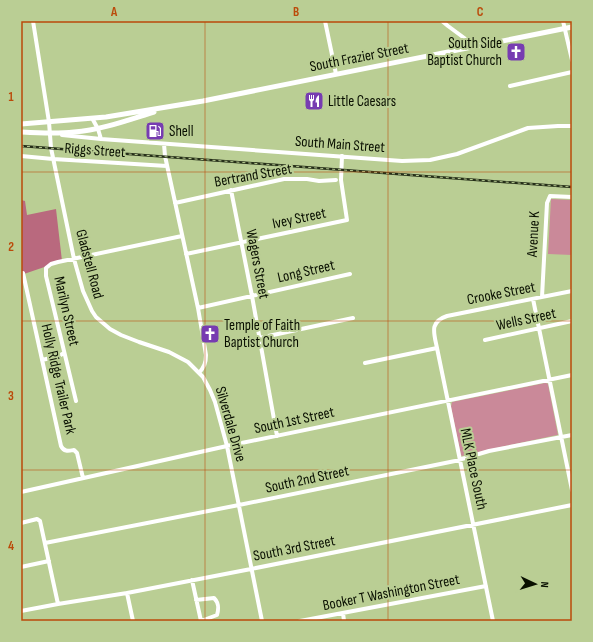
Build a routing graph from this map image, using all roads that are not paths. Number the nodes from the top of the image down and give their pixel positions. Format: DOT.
graph roads {
  1 [pos="33,21"];
  2 [pos="324,21"];
  3 [pos="442,21"];
  4 [pos="563,21"];
  5 [pos="572,27"];
  6 [pos="565,28"];
  7 [pos="475,46"];
  8 [pos="572,60"];
  9 [pos="572,72"];
  10 [pos="336,74"];
  11 [pos="510,86"];
  12 [pos="174,106"];
  13 [pos="92,118"];
  14 [pos="49,122"];
  15 [pos="21,124"];
  16 [pos="572,126"];
  17 [pos="98,129"];
  18 [pos="21,132"];
  19 [pos="50,133"];
  20 [pos="101,139"];
  21 [pos="164,144"];
  22 [pos="21,156"];
  23 [pos="342,156"];
  24 [pos="53,159"];
  25 [pos="167,166"];
  26 [pos="336,180"];
  27 [pos="231,190"];
  28 [pos="572,197"];
  29 [pos="175,203"];
  30 [pos="182,236"];
  31 [pos="241,243"];
  32 [pos="186,254"];
  33 [pos="74,258"];
  34 [pos="23,273"];
  35 [pos="350,274"];
  36 [pos="572,291"];
  37 [pos="252,296"];
  38 [pos="542,297"];
  39 [pos="533,299"];
  40 [pos="198,308"];
  41 [pos="353,318"];
  42 [pos="437,321"];
  43 [pos="572,321"];
  44 [pos="539,328"];
  45 [pos="259,338"];
  46 [pos="485,340"];
  47 [pos="437,348"];
  48 [pos="64,353"];
  49 [pos="42,360"];
  50 [pos="365,363"];
  51 [pos="199,373"];
  52 [pos="572,375"];
  53 [pos="549,379"];
  54 [pos="448,400"];
  55 [pos="76,401"];
  56 [pos="572,435"];
  57 [pos="277,436"];
  58 [pos="561,437"];
  59 [pos="227,446"];
  60 [pos="460,460"];
  61 [pos="83,478"];
  62 [pos="572,490"];
  63 [pos="21,492"];
  64 [pos="239,505"];
  65 [pos="572,505"];
  66 [pos="21,523"];
  67 [pos="474,525"];
  68 [pos="45,543"];
  69 [pos="49,561"];
  70 [pos="21,567"];
  71 [pos="251,569"];
  72 [pos="192,580"];
  73 [pos="486,586"];
  74 [pos="127,592"];
  75 [pos="196,600"];
  76 [pos="58,604"];
  77 [pos="21,611"];
  78 [pos="343,613"];
  79 [pos="133,621"];
  80 [pos="201,621"];
  81 [pos="262,621"];
  82 [pos="300,621"];
  83 [pos="344,621"];
  84 [pos="493,621"];
  1 -- 14 [label="street, Gladstell Road"];
  2 -- 10 [label="street"];
  3 -- 7 [label="street"];
  4 -- 6 [label="street"];
  5 -- 6 [label="main road, South Frazier Street"];
  6 -- 7 [label="main road, South Frazier Street"];
  6 -- 8 [label="street"];
  7 -- 10 [label="main road, South Frazier Street"];
  9 -- 11 [label="street"];
  10 -- 12 [label="main road, South Frazier Street"];
  12 -- 13 [label="main road, South Frazier Street"];
  12 -- 17 [label="main road, South Frazier Street"];
  13 -- 14 [label="main road, South Frazier Street"];
  13 -- 17 [label="street"];
  14 -- 15 [label="main road, South Frazier Street"];
  14 -- 19 [label="street, Gladstell Road"];
  16 -- 23 [label="street, South Main Street"];
  17 -- 19 [label="main road, South Frazier Street"];
  17 -- 20 [label="street"];
  18 -- 19 [label="main road, South Frazier Street"];
  19 -- 20 [label="street, South Main Street"];
  19 -- 24 [label="street, Gladstell Road"];
  20 -- 21 [label="street, South Main Street"];
  21 -- 23 [label="street, South Main Street"];
  21 -- 25 [label="street, Silverdale Drive"];
  22 -- 24 [label="street, Riggs Street"];
  23 -- 31 [label="street, Ivey Street"];
  24 -- 25 [label="street, Riggs Street"];
  24 -- 33 [label="street, Gladstell Road"];
  25 -- 29 [label="street, Silverdale Drive"];
  26 -- 27 [label="street, Bertrand Street"];
  27 -- 29 [label="street, Bertrand Street"];
  27 -- 31 [label="street, Wagers Street"];
  28 -- 38 [label="street, Avenue K"];
  29 -- 30 [label="street, Silverdale Drive"];
  30 -- 32 [label="street, Silverdale Drive"];
  30 -- 33 [label="street, Marilyn Street"];
  31 -- 32 [label="street, Ivey Street"];
  31 -- 37 [label="street, Wagers Street"];
  32 -- 40 [label="street, Silverdale Drive"];
  33 -- 48 [label="street, Marilyn Street"];
  33 -- 51 [label="street, Gladstell Road"];
  34 -- 49 [label="street, Holly Ridge Trailer Park"];
  35 -- 37 [label="street, Long Street"];
  36 -- 38 [label="street, Crooke Street"];
  37 -- 40 [label="street, Long Street"];
  37 -- 45 [label="street, Wagers Street"];
  38 -- 39 [label="street, Crooke Street"];
  39 -- 42 [label="street, Crooke Street"];
  39 -- 44 [label="street"];
  40 -- 51 [label="street, Silverdale Drive"];
  41 -- 45 [label="street"];
  42 -- 47 [label="street, MLK Place South"];
  43 -- 44 [label="street, Wells Street"];
  44 -- 46 [label="street, Wells Street"];
  44 -- 53 [label="street"];
  45 -- 57 [label="street, Wagers Street"];
  47 -- 50 [label="street"];
  47 -- 54 [label="street, MLK Place South"];
  48 -- 49 [label="street"];
  48 -- 55 [label="street, Marilyn Street"];
  49 -- 61 [label="street, Holly Ridge Trailer Park"];
  51 -- 59 [label="street, Silverdale Drive"];
  52 -- 53 [label="street, South 1st Street"];
  53 -- 54 [label="street, South 1st Street"];
  53 -- 58 [label="street"];
  54 -- 57 [label="street, South 1st Street"];
  54 -- 60 [label="street, MLK Place South"];
  56 -- 58 [label="street, South 2nd Street"];
  57 -- 59 [label="street, South 1st Street"];
  58 -- 60 [label="street, South 2nd Street"];
  58 -- 62 [label="street"];
  59 -- 61 [label="street, South 1st Street"];
  59 -- 64 [label="street, Silverdale Drive"];
  60 -- 64 [label="street, South 2nd Street"];
  60 -- 67 [label="street, MLK Place South"];
  61 -- 63 [label="street, South 1st Street"];
  64 -- 68 [label="street, South 2nd Street"];
  64 -- 71 [label="street, Silverdale Drive"];
  65 -- 67 [label="street, South 3rd Street"];
  66 -- 68 [label="street"];
  67 -- 71 [label="street, South 3rd Street"];
  67 -- 73 [label="street, MLK Place South"];
  68 -- 69 [label="street"];
  69 -- 70 [label="street"];
  69 -- 76 [label="street"];
  71 -- 72 [label="street, South 3rd Street"];
  71 -- 81 [label="street, Silverdale Drive"];
  72 -- 74 [label="street, South 3rd Street"];
  72 -- 75 [label="street"];
  73 -- 78 [label="street, Booker T Washington Street"];
  73 -- 84 [label="street, MLK Place South"];
  74 -- 76 [label="street, South 3rd Street"];
  74 -- 79 [label="street"];
  75 -- 80 [label="street"];
  75 -- 80 [label="street"];
  76 -- 77 [label="street, South 3rd Street"];
  78 -- 82 [label="street, Booker T Washington Street"];
  78 -- 83 [label="street"];
}
